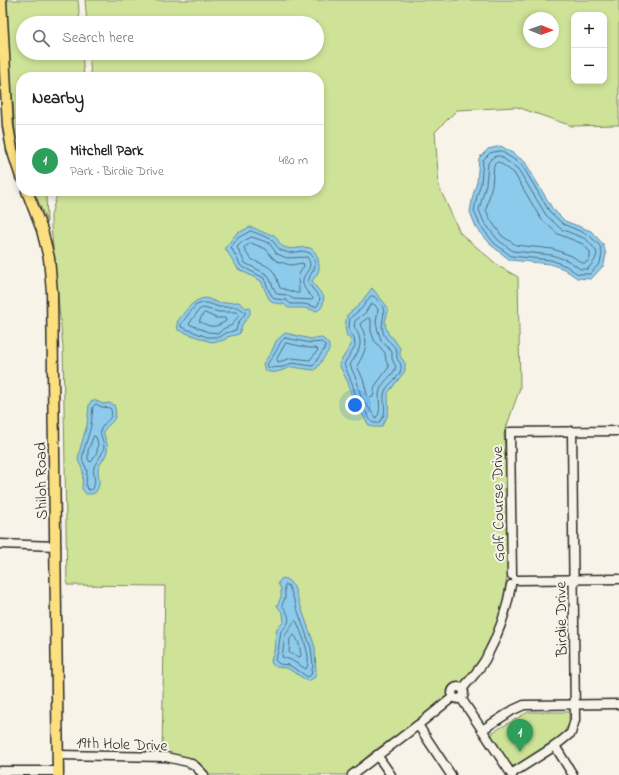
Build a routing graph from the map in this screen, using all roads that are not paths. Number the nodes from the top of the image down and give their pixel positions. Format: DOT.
graph roads {
  1 [pos="1,0"];
  2 [pos="16,161"];
  3 [pos="28,196"];
  4 [pos="572,431"];
  5 [pos="619,431"];
  6 [pos="0,544"];
  7 [pos="56,546"];
  8 [pos="574,579"];
  9 [pos="619,579"];
  10 [pos="513,580"];
  11 [pos="457,698"];
  12 [pos="575,704"];
  13 [pos="619,704"];
  14 [pos="418,725"];
  15 [pos="482,730"];
  16 [pos="554,746"];
  17 [pos="58,755"];
  18 [pos="378,755"];
  19 [pos="0,771"];
  20 [pos="58,773"];
  21 [pos="512,774"];
  22 [pos="204,775"];
  23 [pos="352,775"];
  24 [pos="391,775"];
  25 [pos="451,775"];
  26 [pos="573,775"];
  1 -- 2 [label="main road"];
  3 -- 7 [label="main road, Shiloh Road"];
  4 -- 5 [label="street"];
  4 -- 8 [label="street, Birdie Drive"];
  4 -- 10 [label="street, Golf Course Drive"];
  6 -- 7 [label="street"];
  7 -- 17 [label="main road, Shiloh Road"];
  8 -- 9 [label="street"];
  8 -- 10 [label="street"];
  8 -- 12 [label="street, Birdie Drive"];
  10 -- 11 [label="street, Golf Course Drive"];
  11 -- 14 [label="street"];
  11 -- 15 [label="street"];
  12 -- 13 [label="street"];
  12 -- 15 [label="street"];
  12 -- 16 [label="street, Birdie Drive"];
  14 -- 18 [label="street"];
  14 -- 25 [label="street"];
  15 -- 21 [label="street"];
  16 -- 21 [label="street, Birdie Drive"];
  16 -- 26 [label="street"];
  17 -- 20 [label="main road, Shiloh Road"];
  17 -- 22 [label="street, 19th Hole Drive"];
  18 -- 23 [label="street"];
  18 -- 24 [label="street"];
  19 -- 20 [label="street"];
}
